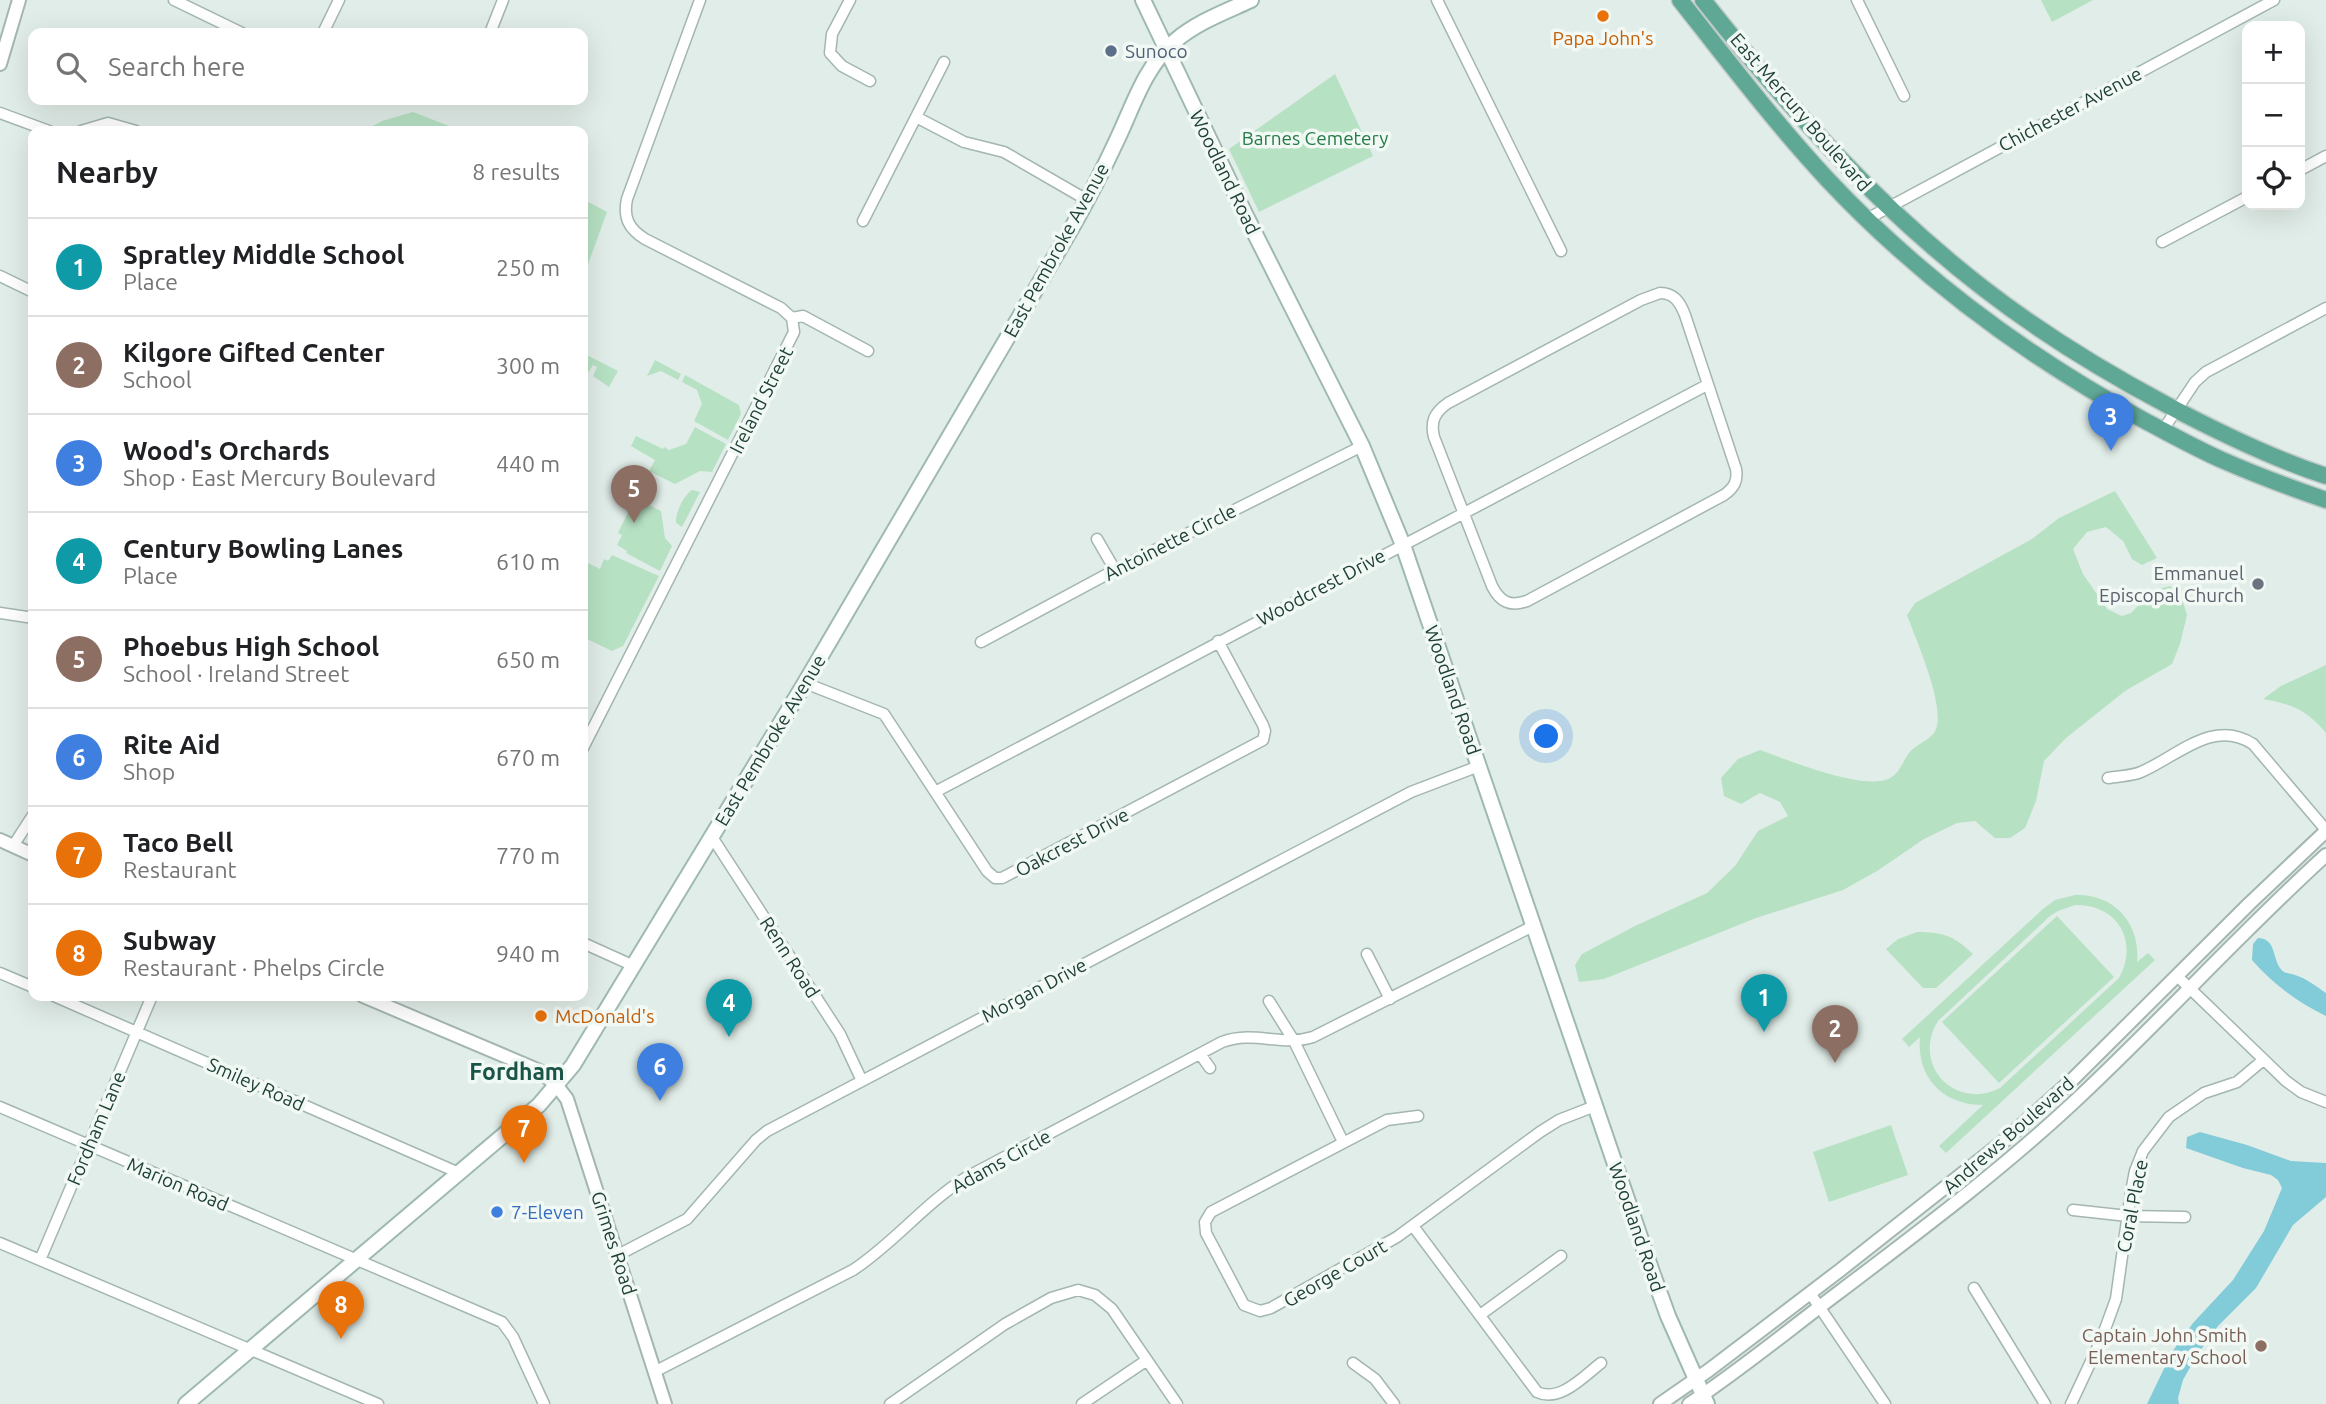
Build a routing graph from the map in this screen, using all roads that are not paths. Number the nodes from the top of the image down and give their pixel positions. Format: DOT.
graph roads {
  1 [pos="19,0"];
  2 [pos="174,0"];
  3 [pos="339,0"];
  4 [pos="503,0"];
  5 [pos="700,0"];
  6 [pos="850,0"];
  7 [pos="1143,0"];
  8 [pos="1251,0"];
  9 [pos="1437,0"];
  10 [pos="1681,0"];
  11 [pos="1703,0"];
  12 [pos="1857,0"];
  13 [pos="2274,0"];
  14 [pos="232,28"];
  15 [pos="325,28"];
  16 [pos="492,28"];
  17 [pos="1166,49"];
  18 [pos="944,62"];
  19 [pos="0,64"];
  20 [pos="870,81"];
  21 [pos="1904,96"];
  22 [pos="0,113"];
  23 [pos="916,117"];
  24 [pos="35,126"];
  25 [pos="98,126"];
  26 [pos="118,126"];
  27 [pos="2326,156"];
  28 [pos="2305,167"];
  29 [pos="1087,200"];
  30 [pos="2242,200"];
  31 [pos="1889,207"];
  32 [pos="1867,219"];
  33 [pos="863,221"];
  34 [pos="2162,242"];
  35 [pos="1561,251"];
  36 [pos="0,276"];
  37 [pos="28,290"];
  38 [pos="2326,308"];
  39 [pos="792,318"];
  40 [pos="868,351"];
  41 [pos="1707,385"];
  42 [pos="2175,410"];
  43 [pos="2163,430"];
  44 [pos="1362,446"];
  45 [pos="2326,476"];
  46 [pos="2326,500"];
  47 [pos="1465,514"];
  48 [pos="1097,538"];
  49 [pos="1402,545"];
  50 [pos="1115,570"];
  51 [pos="0,613"];
  52 [pos="27,617"];
  53 [pos="1218,641"];
  54 [pos="981,642"];
  55 [pos="805,683"];
  56 [pos="588,738"];
  57 [pos="1479,766"];
  58 [pos="2108,778"];
  59 [pos="935,792"];
  60 [pos="28,823"];
  61 [pos="2326,830"];
  62 [pos="712,837"];
  63 [pos="0,840"];
  64 [pos="13,846"];
  65 [pos="28,853"];
  66 [pos="2326,855"];
  67 [pos="1535,925"];
  68 [pos="588,945"];
  69 [pos="1367,954"];
  70 [pos="635,966"];
  71 [pos="0,973"];
  72 [pos="2177,976"];
  73 [pos="28,985"];
  74 [pos="2189,989"];
  75 [pos="1390,999"];
  76 [pos="66,1001"];
  77 [pos="150,1001"];
  78 [pos="380,1001"];
  79 [pos="1269,1001"];
  80 [pos="137,1031"];
  81 [pos="1294,1041"];
  82 [pos="1200,1054"];
  83 [pos="2262,1061"];
  84 [pos="1210,1068"];
  85 [pos="862,1081"];
  86 [pos="557,1086"];
  87 [pos="2326,1102"];
  88 [pos="1595,1106"];
  89 [pos="0,1107"];
  90 [pos="1418,1116"];
  91 [pos="1343,1142"];
  92 [pos="88,1145"];
  93 [pos="459,1173"];
  94 [pos="2073,1210"];
  95 [pos="2129,1216"];
  96 [pos="2185,1217"];
  97 [pos="1413,1226"];
  98 [pos="0,1243"];
  99 [pos="618,1255"];
  100 [pos="1561,1256"];
  101 [pos="357,1259"];
  102 [pos="40,1260"];
  103 [pos="1974,1288"];
  104 [pos="1810,1293"];
  105 [pos="1819,1307"];
  106 [pos="1480,1315"];
  107 [pos="251,1350"];
  108 [pos="1147,1360"];
  109 [pos="1353,1363"];
  110 [pos="1601,1363"];
  111 [pos="654,1372"];
  112 [pos="1695,1380"];
  113 [pos="1705,1400"];
  114 [pos="186,1404"];
  115 [pos="378,1404"];
  116 [pos="544,1404"];
  117 [pos="665,1404"];
  118 [pos="890,1404"];
  119 [pos="1082,1404"];
  120 [pos="1177,1404"];
  121 [pos="1394,1404"];
  122 [pos="1660,1404"];
  123 [pos="1689,1404"];
  124 [pos="1885,1404"];
  125 [pos="2045,1404"];
  126 [pos="2071,1404"];
  1 -- 19 [label="street"];
  2 -- 14 [label="street"];
  3 -- 15 [label="street"];
  4 -- 16 [label="street"];
  5 -- 39 [label="street, Ireland Street"];
  6 -- 20 [label="street"];
  7 -- 17 [label="main road, Woodland Road"];
  8 -- 17 [label="main road, East Pembroke Avenue"];
  9 -- 35 [label="street"];
  10 -- 32 [label="main road, East Mercury Boulevard"];
  11 -- 31 [label="main road, East Mercury Boulevard"];
  12 -- 21 [label="street"];
  13 -- 31 [label="street, Chichester Avenue"];
  17 -- 29 [label="main road, East Pembroke Avenue"];
  17 -- 44 [label="main road, Woodland Road"];
  18 -- 23 [label="street"];
  22 -- 24 [label="street"];
  23 -- 29 [label="street"];
  23 -- 33 [label="street"];
  25 -- 26 [label="street"];
  27 -- 28 [label="street"];
  29 -- 55 [label="main road, East Pembroke Avenue"];
  30 -- 34 [label="street"];
  31 -- 32 [label="street, Chichester Avenue"];
  31 -- 42 [label="main road, East Mercury Boulevard"];
  32 -- 43 [label="main road, East Mercury Boulevard"];
  36 -- 37 [label="street"];
  38 -- 42 [label="street"];
  39 -- 40 [label="street"];
  39 -- 56 [label="street, Ireland Street"];
  41 -- 47 [label="street, Woodcrest Drive"];
  41 -- 47 [label="street"];
  41 -- 47 [label="street"];
  42 -- 43 [label="street"];
  42 -- 45 [label="main road, East Mercury Boulevard"];
  43 -- 46 [label="main road, East Mercury Boulevard"];
  44 -- 49 [label="main road, Woodland Road"];
  44 -- 50 [label="street, Antoinette Circle"];
  47 -- 49 [label="street, Woodcrest Drive"];
  48 -- 50 [label="street"];
  49 -- 53 [label="street, Woodcrest Drive"];
  49 -- 57 [label="main road, Woodland Road"];
  50 -- 54 [label="street, Antoinette Circle"];
  51 -- 52 [label="street"];
  53 -- 59 [label="street, Woodcrest Drive"];
  53 -- 59 [label="street, Oakcrest Drive"];
  55 -- 59 [label="street, Oakcrest Drive"];
  55 -- 62 [label="main road, East Pembroke Avenue"];
  57 -- 67 [label="main road, Woodland Road"];
  57 -- 85 [label="street, Morgan Drive"];
  58 -- 61 [label="street"];
  60 -- 64 [label="street"];
  61 -- 72 [label="street, Andrews Boulevard"];
  62 -- 70 [label="main road, East Pembroke Avenue"];
  62 -- 85 [label="street, Renn Road"];
  63 -- 64 [label="street"];
  64 -- 65 [label="street"];
  66 -- 74 [label="street, Andrews Boulevard"];
  67 -- 75 [label="street, Adams Circle"];
  67 -- 88 [label="main road, Woodland Road"];
  68 -- 70 [label="street"];
  69 -- 75 [label="street"];
  70 -- 86 [label="main road, East Pembroke Avenue"];
  71 -- 73 [label="street"];
  72 -- 74 [label="street"];
  72 -- 104 [label="street, Andrews Boulevard"];
  74 -- 83 [label="street"];
  74 -- 105 [label="street, Andrews Boulevard"];
  75 -- 81 [label="street, Adams Circle"];
  76 -- 80 [label="street, Smiley Road"];
  77 -- 80 [label="street, Fordham Lane"];
  78 -- 86 [label="street"];
  79 -- 81 [label="street"];
  80 -- 92 [label="street, Fordham Lane"];
  80 -- 93 [label="street, Smiley Road"];
  81 -- 82 [label="street, Adams Circle"];
  81 -- 91 [label="street"];
  82 -- 84 [label="street"];
  82 -- 111 [label="street, Adams Circle"];
  83 -- 87 [label="street"];
  83 -- 95 [label="street, Coral Place"];
  85 -- 99 [label="street, Morgan Drive"];
  86 -- 93 [label="main road, East Pembroke Avenue"];
  86 -- 99 [label="street, Grimes Road"];
  88 -- 97 [label="street, George Court"];
  88 -- 112 [label="main road, Woodland Road"];
  89 -- 92 [label="street, Marion Road"];
  90 -- 91 [label="street, George Court"];
  91 -- 97 [label="street, George Court"];
  92 -- 101 [label="street, Marion Road"];
  92 -- 102 [label="street, Fordham Lane"];
  93 -- 101 [label="main road, East Pembroke Avenue"];
  94 -- 95 [label="street"];
  95 -- 96 [label="street"];
  95 -- 126 [label="street, Coral Place"];
  97 -- 106 [label="street"];
  98 -- 102 [label="street"];
  99 -- 111 [label="street, Grimes Road"];
  100 -- 106 [label="street"];
  101 -- 107 [label="main road, East Pembroke Avenue"];
  101 -- 116 [label="street, Marion Road"];
  102 -- 107 [label="street"];
  103 -- 125 [label="street"];
  104 -- 105 [label="street"];
  104 -- 112 [label="street, Andrews Boulevard"];
  105 -- 113 [label="street, Andrews Boulevard"];
  105 -- 124 [label="street"];
  106 -- 110 [label="street"];
  107 -- 114 [label="main road, East Pembroke Avenue"];
  107 -- 115 [label="street"];
  108 -- 118 [label="street"];
  108 -- 119 [label="street"];
  108 -- 120 [label="street"];
  109 -- 121 [label="street"];
  111 -- 117 [label="street, Grimes Road"];
  112 -- 113 [label="main road, Woodland Road"];
  112 -- 122 [label="street, Andrews Boulevard"];
  113 -- 123 [label="street, Andrews Boulevard"];
}
